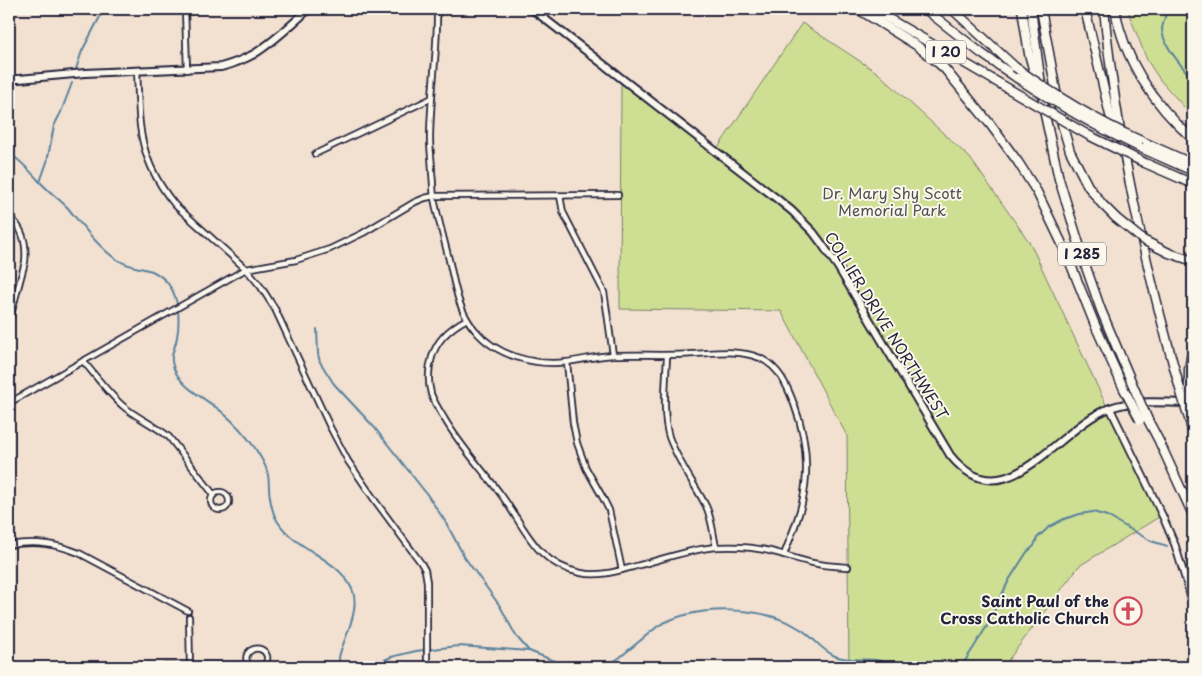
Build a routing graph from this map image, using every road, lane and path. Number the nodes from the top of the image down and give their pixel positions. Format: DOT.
graph roads {
  1 [pos="184,9"];
  2 [pos="309,9"];
  3 [pos="438,9"];
  4 [pos="532,9"];
  5 [pos="858,9"];
  6 [pos="872,9"];
  7 [pos="925,9"];
  8 [pos="952,9"];
  9 [pos="1022,9"];
  10 [pos="1031,9"];
  11 [pos="1041,9"];
  12 [pos="1085,9"];
  13 [pos="1104,9"];
  14 [pos="1115,9"];
  15 [pos="136,70"];
  16 [pos="187,70"];
  17 [pos="9,79"];
  18 [pos="432,98"];
  19 [pos="1045,115"];
  20 [pos="1120,135"];
  21 [pos="1193,138"];
  22 [pos="315,154"];
  23 [pos="1193,164"];
  24 [pos="1193,171"];
  25 [pos="1193,184"];
  26 [pos="618,195"];
  27 [pos="434,196"];
  28 [pos="560,196"];
  29 [pos="9,216"];
  30 [pos="1193,261"];
  31 [pos="246,269"];
  32 [pos="466,319"];
  33 [pos="9,322"];
  34 [pos="1193,346"];
  35 [pos="613,355"];
  36 [pos="667,356"];
  37 [pos="83,361"];
  38 [pos="567,362"];
  39 [pos="9,403"];
  40 [pos="1193,404"];
  41 [pos="1110,408"];
  42 [pos="1191,427"];
  43 [pos="1160,441"];
  44 [pos="214,494"];
  45 [pos="1193,515"];
  46 [pos="9,545"];
  47 [pos="716,547"];
  48 [pos="784,555"];
  49 [pos="848,567"];
  50 [pos="622,570"];
  51 [pos="1193,604"];
  52 [pos="188,611"];
  53 [pos="189,617"];
  54 [pos="249,666"];
  55 [pos="9,667"];
  56 [pos="28,667"];
  57 [pos="190,667"];
  58 [pos="263,667"];
  59 [pos="427,667"];
  1 -- 16 [label="street"];
  2 -- 16 [label="main road"];
  3 -- 18 [label="street"];
  4 -- 41 [label="main road, COLLIER DRIVE NORTHWEST"];
  5 -- 43 [label="highway, bridge"];
  6 -- 25 [label="highway, I 20, bridge"];
  7 -- 24 [label="highway, I 20, bridge"];
  8 -- 23 [label="highway, bridge"];
  9 -- 19 [label="highway"];
  10 -- 19 [label="highway, I 285"];
  11 -- 30 [label="highway, bridge"];
  12 -- 20 [label="highway"];
  13 -- 20 [label="highway"];
  14 -- 21 [label="highway"];
  15 -- 16 [label="main road"];
  15 -- 17 [label="main road"];
  15 -- 31 [label="street"];
  18 -- 22 [label="street"];
  18 -- 27 [label="street"];
  19 -- 43 [label="highway, I 285, bridge"];
  20 -- 42 [label="highway, bridge"];
  26 -- 28 [label="street"];
  27 -- 28 [label="street"];
  27 -- 31 [label="street"];
  27 -- 32 [label="street"];
  28 -- 35 [label="street"];
  29 -- 33 [label="street"];
  31 -- 37 [label="street"];
  31 -- 59 [label="street"];
  32 -- 38 [label="street"];
  32 -- 50 [label="street"];
  34 -- 42 [label="highway, bridge"];
  35 -- 36 [label="street"];
  35 -- 38 [label="street"];
  36 -- 47 [label="street"];
  36 -- 48 [label="street"];
  37 -- 39 [label="street"];
  37 -- 44 [label="street"];
  38 -- 50 [label="street"];
  40 -- 41 [label="main road, COLLIER DRIVE NORTHWEST"];
  41 -- 51 [label="street"];
  43 -- 45 [label="highway, I 285"];
  44 -- 44 [label="street"];
  46 -- 52 [label="street"];
  47 -- 48 [label="street"];
  47 -- 50 [label="street"];
  48 -- 49 [label="street"];
  53 -- 57 [label="street"];
  54 -- 57 [label="street"];
  54 -- 58 [label="street"];
  55 -- 56 [label="street"];
  56 -- 57 [label="street"];
}
